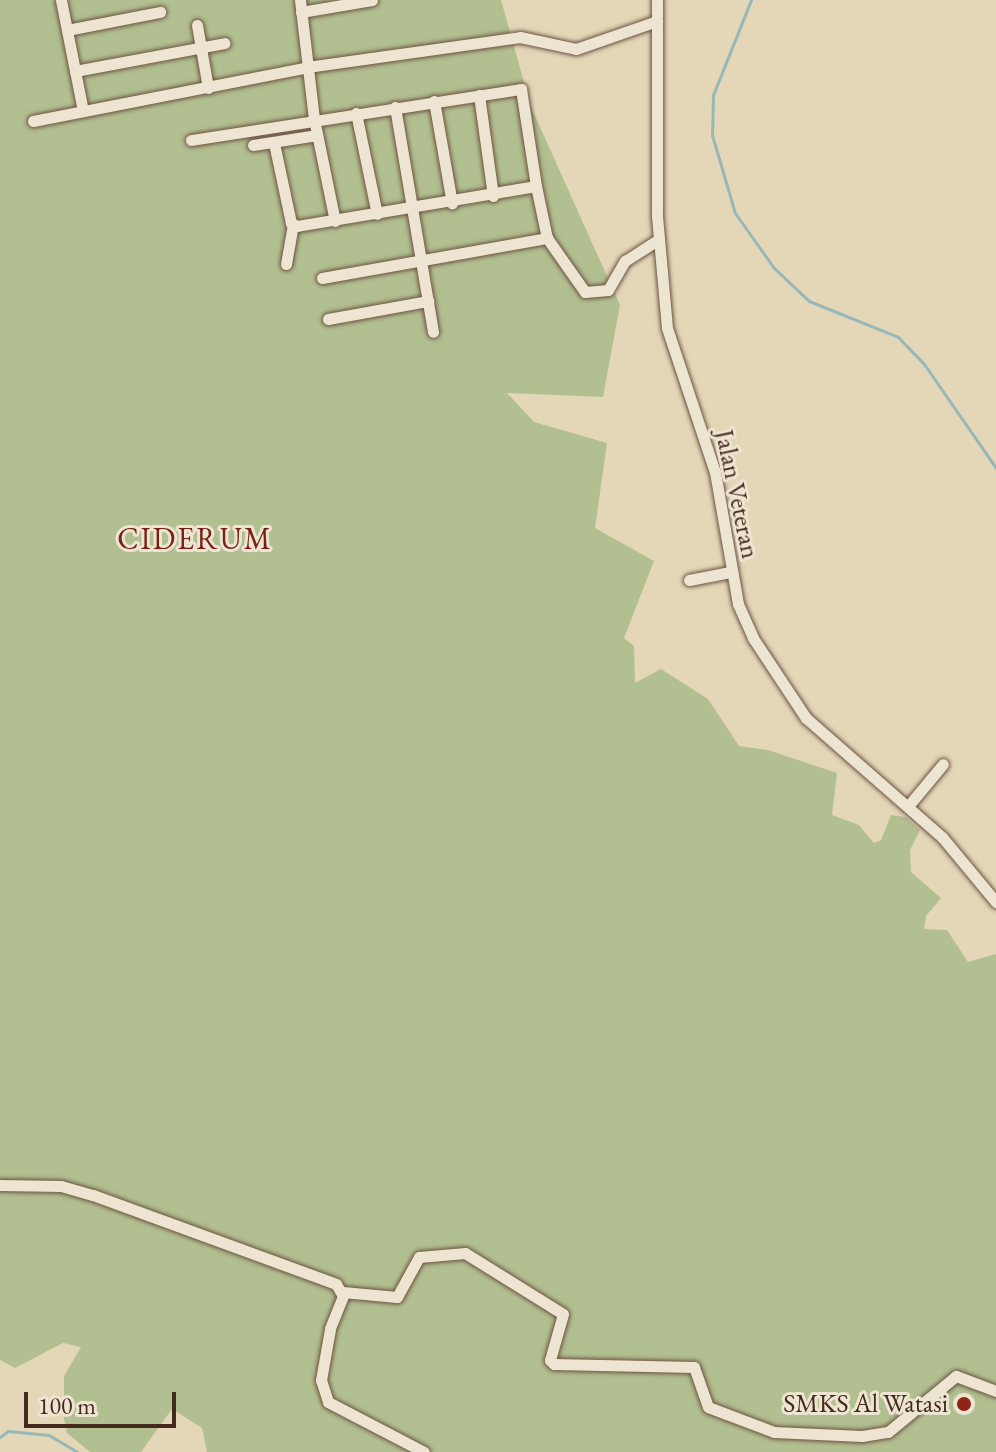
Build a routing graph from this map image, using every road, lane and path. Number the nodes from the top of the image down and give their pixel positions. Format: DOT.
graph roads {
  1 [pos="61,0"];
  2 [pos="372,0"];
  3 [pos="657,0"];
  4 [pos="300,6"];
  5 [pos="160,12"];
  6 [pos="657,21"];
  7 [pos="197,25"];
  8 [pos="67,30"];
  9 [pos="224,43"];
  10 [pos="201,48"];
  11 [pos="307,67"];
  12 [pos="75,71"];
  13 [pos="208,88"];
  14 [pos="479,95"];
  15 [pos="434,101"];
  16 [pos="395,107"];
  17 [pos="83,111"];
  18 [pos="356,113"];
  19 [pos="314,119"];
  20 [pos="33,121"];
  21 [pos="317,135"];
  22 [pos="191,140"];
  23 [pos="274,143"];
  24 [pos="253,145"];
  25 [pos="536,186"];
  26 [pos="493,196"];
  27 [pos="452,203"];
  28 [pos="413,208"];
  29 [pos="377,214"];
  30 [pos="335,221"];
  31 [pos="293,225"];
  32 [pos="547,238"];
  33 [pos="659,244"];
  34 [pos="422,260"];
  35 [pos="286,264"];
  36 [pos="322,278"];
  37 [pos="428,301"];
  38 [pos="328,319"];
  39 [pos="433,332"];
  40 [pos="730,572"];
  41 [pos="689,580"];
  42 [pos="943,764"];
  43 [pos="909,805"];
  44 [pos="996,902"];
  45 [pos="0,1185"];
  46 [pos="343,1292"];
  47 [pos="996,1391"];
  48 [pos="424,1452"];
  1 -- 8 [label="street"];
  2 -- 4 [label="street"];
  3 -- 6 [label="street, Jalan Veteran"];
  4 -- 11 [label="street"];
  5 -- 8 [label="street"];
  6 -- 11 [label="street"];
  6 -- 33 [label="street, Jalan Veteran"];
  7 -- 10 [label="street"];
  8 -- 12 [label="street"];
  9 -- 10 [label="street"];
  10 -- 12 [label="street"];
  10 -- 13 [label="street"];
  11 -- 13 [label="street"];
  11 -- 19 [label="street"];
  12 -- 17 [label="street"];
  13 -- 17 [label="street"];
  14 -- 15 [label="street"];
  14 -- 25 [label="street"];
  14 -- 26 [label="street"];
  15 -- 16 [label="street"];
  15 -- 27 [label="street"];
  16 -- 18 [label="street"];
  16 -- 28 [label="street"];
  17 -- 20 [label="street"];
  18 -- 19 [label="street"];
  18 -- 29 [label="street"];
  19 -- 21 [label="street"];
  19 -- 22 [label="street"];
  21 -- 23 [label="street"];
  21 -- 30 [label="street"];
  23 -- 24 [label="street"];
  23 -- 31 [label="street"];
  25 -- 26 [label="street"];
  25 -- 32 [label="street"];
  26 -- 27 [label="street"];
  27 -- 28 [label="street"];
  28 -- 29 [label="street"];
  28 -- 34 [label="street"];
  29 -- 30 [label="street"];
  30 -- 31 [label="street"];
  31 -- 35 [label="street"];
  32 -- 33 [label="street"];
  32 -- 34 [label="street"];
  33 -- 40 [label="street, Jalan Veteran"];
  34 -- 36 [label="street"];
  34 -- 37 [label="street"];
  37 -- 38 [label="street"];
  37 -- 39 [label="street"];
  40 -- 41 [label="street"];
  40 -- 43 [label="street, Jalan Veteran"];
  42 -- 43 [label="street"];
  43 -- 44 [label="street, Jalan Veteran"];
  45 -- 46 [label="street"];
  46 -- 47 [label="street"];
  46 -- 48 [label="street"];
}
